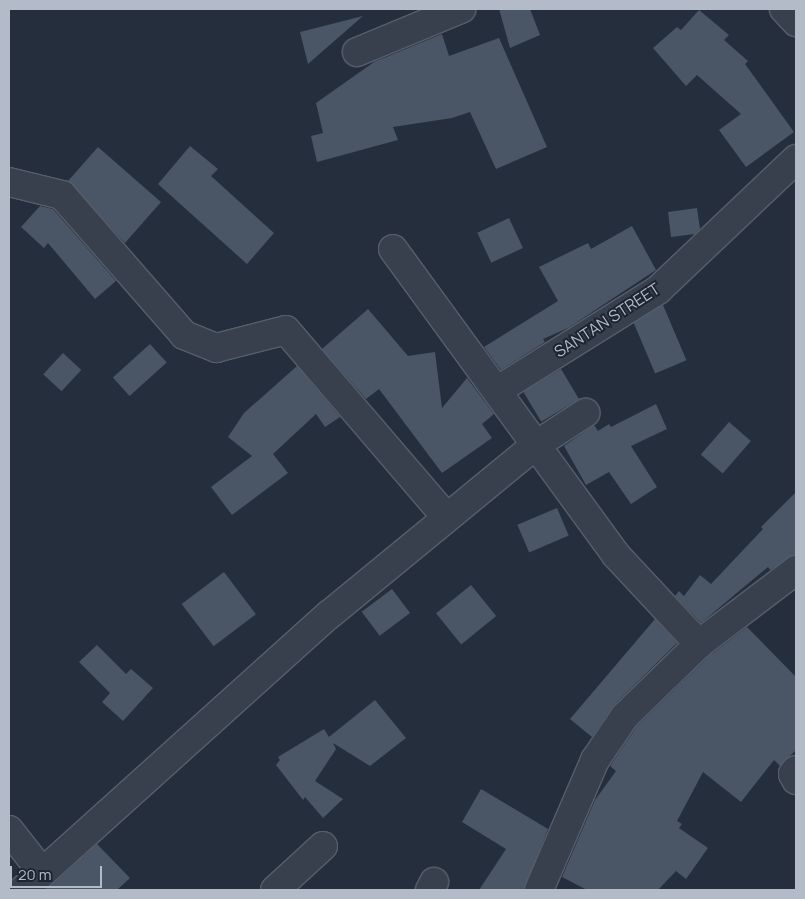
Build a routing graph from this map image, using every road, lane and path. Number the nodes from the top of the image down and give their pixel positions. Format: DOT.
graph roads {
  1 [pos="461,9"];
  2 [pos="357,52"];
  3 [pos="796,159"];
  4 [pos="9,182"];
  5 [pos="393,249"];
  6 [pos="498,390"];
  7 [pos="585,413"];
  8 [pos="536,445"];
  9 [pos="446,517"];
  10 [pos="796,570"];
  11 [pos="699,644"];
  12 [pos="796,770"];
  13 [pos="796,780"];
  14 [pos="9,830"];
  15 [pos="323,846"];
  16 [pos="33,881"];
  17 [pos="274,890"];
  18 [pos="539,890"];
  1 -- 2 [label="street"];
  3 -- 6 [label="street, SANTAN STREET"];
  4 -- 9 [label="street"];
  5 -- 6 [label="street"];
  6 -- 8 [label="street"];
  7 -- 8 [label="street"];
  8 -- 9 [label="street"];
  8 -- 11 [label="street"];
  9 -- 16 [label="street"];
  10 -- 11 [label="street"];
  11 -- 18 [label="street"];
  12 -- 13 [label="street"];
  14 -- 16 [label="street"];
  15 -- 17 [label="street"];
}
